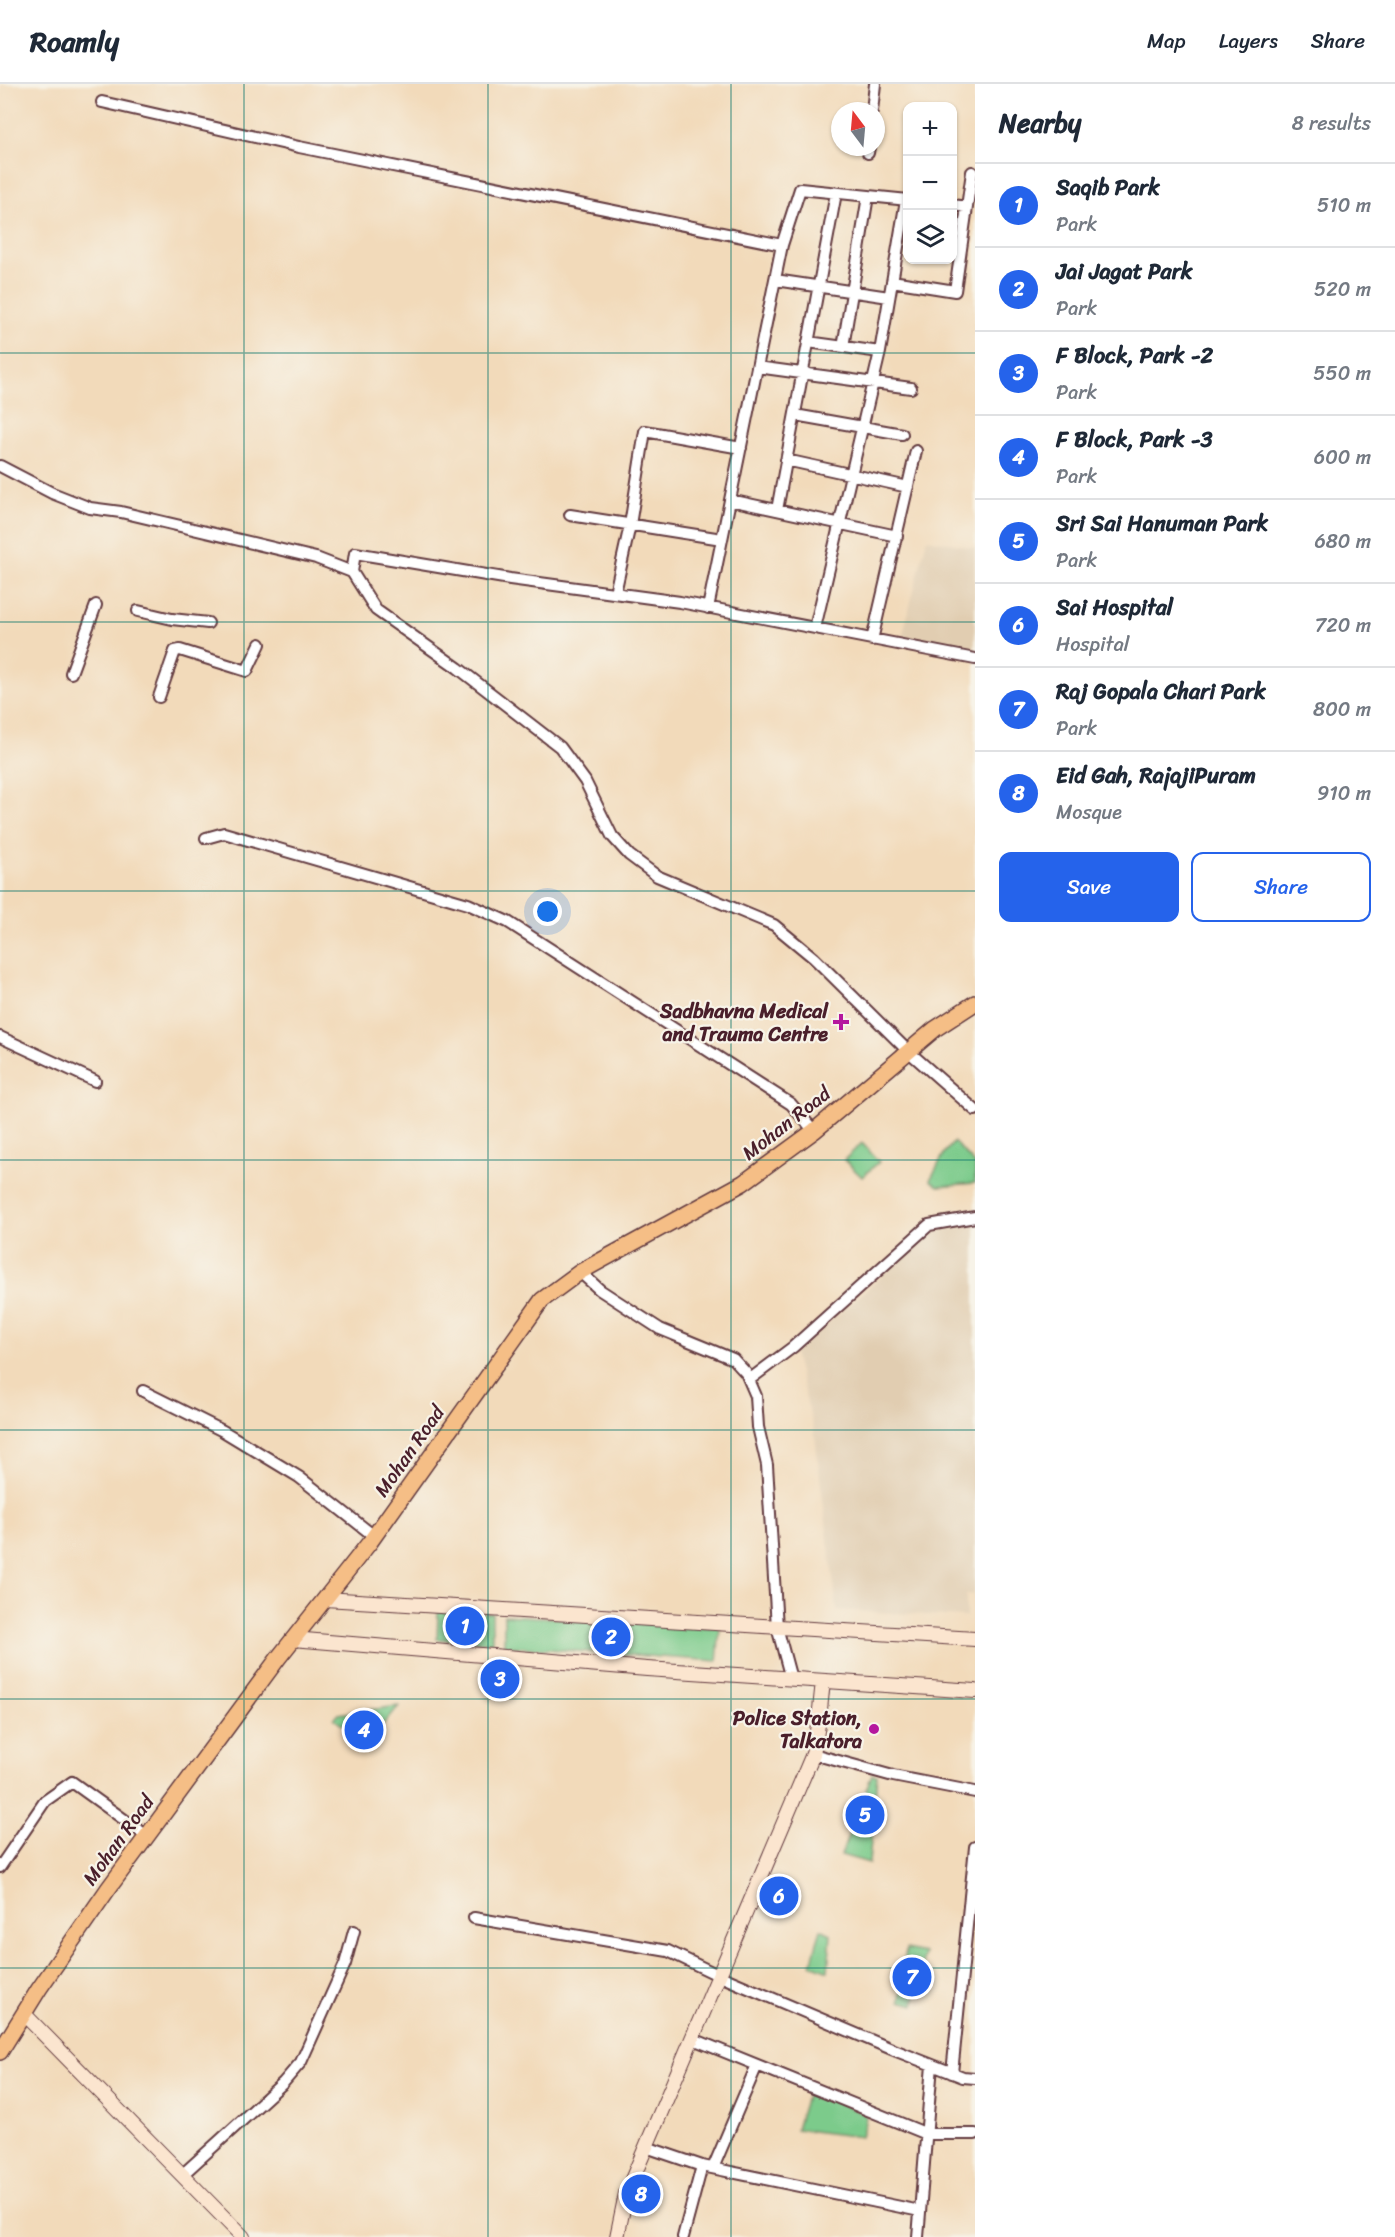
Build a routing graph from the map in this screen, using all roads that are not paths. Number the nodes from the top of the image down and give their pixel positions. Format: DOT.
graph roads {
  1 [pos="875,84"];
  2 [pos="102,102"];
  3 [pos="873,102"];
  4 [pos="972,172"];
  5 [pos="836,193"];
  6 [pos="868,196"];
  7 [pos="903,200"];
  8 [pos="957,206"];
  9 [pos="967,207"];
  10 [pos="905,210"];
  11 [pos="782,245"];
  12 [pos="775,280"];
  13 [pos="892,282"];
  14 [pos="819,286"];
  15 [pos="852,292"];
  16 [pos="890,297"];
  17 [pos="808,342"];
  18 [pos="843,347"];
  19 [pos="879,352"];
  20 [pos="758,367"];
  21 [pos="803,373"];
  22 [pos="872,383"];
  23 [pos="911,388"];
  24 [pos="795,415"];
  25 [pos="862,427"];
  26 [pos="902,434"];
  27 [pos="741,448"];
  28 [pos="916,451"];
  29 [pos="786,460"];
  30 [pos="0,466"];
  31 [pos="851,475"];
  32 [pos="908,488"];
  33 [pos="730,500"];
  34 [pos="777,510"];
  35 [pos="570,516"];
  36 [pos="840,523"];
  37 [pos="630,525"];
  38 [pos="897,536"];
  39 [pos="722,539"];
  40 [pos="352,572"];
  41 [pos="615,593"];
  42 [pos="96,605"];
  43 [pos="708,608"];
  44 [pos="138,611"];
  45 [pos="208,623"];
  46 [pos="815,628"];
  47 [pos="872,640"];
  48 [pos="260,644"];
  49 [pos="975,659"];
  50 [pos="71,673"];
  51 [pos="159,698"];
  52 [pos="206,838"];
  53 [pos="975,1003"];
  54 [pos="0,1037"];
  55 [pos="908,1052"];
  56 [pos="95,1081"];
  57 [pos="975,1109"];
  58 [pos="814,1131"];
  59 [pos="975,1217"];
  60 [pos="580,1272"];
  61 [pos="749,1380"];
  62 [pos="143,1391"];
  63 [pos="374,1536"];
  64 [pos="325,1599"];
  65 [pos="777,1627"];
  66 [pos="293,1639"];
  67 [pos="975,1639"];
  68 [pos="791,1679"];
  69 [pos="823,1681"];
  70 [pos="975,1691"];
  71 [pos="813,1754"];
  72 [pos="975,1792"];
  73 [pos="147,1836"];
  74 [pos="975,1847"];
  75 [pos="0,1867"];
  76 [pos="474,1918"];
  77 [pos="354,1930"];
  78 [pos="720,1976"];
  79 [pos="24,2014"];
  80 [pos="693,2039"];
  81 [pos="0,2052"];
  82 [pos="757,2065"];
  83 [pos="932,2065"];
  84 [pos="952,2073"];
  85 [pos="975,2078"];
  86 [pos="927,2134"];
  87 [pos="975,2134"];
  88 [pos="646,2147"];
  89 [pos="708,2167"];
  90 [pos="182,2175"];
  91 [pos="920,2211"];
  92 [pos="243,2237"];
  93 [pos="617,2237"];
  94 [pos="682,2237"];
  95 [pos="918,2237"];
  1 -- 3 [label="street"];
  2 -- 11 [label="street"];
  4 -- 9 [label="street"];
  5 -- 6 [label="street"];
  5 -- 11 [label="street"];
  5 -- 14 [label="street"];
  6 -- 7 [label="street"];
  6 -- 15 [label="street"];
  8 -- 9 [label="street"];
  9 -- 13 [label="street"];
  10 -- 13 [label="street"];
  11 -- 12 [label="street"];
  12 -- 14 [label="street"];
  12 -- 20 [label="street"];
  13 -- 16 [label="street"];
  14 -- 15 [label="street"];
  14 -- 17 [label="street"];
  15 -- 16 [label="street"];
  15 -- 18 [label="street"];
  16 -- 19 [label="street"];
  17 -- 18 [label="street"];
  17 -- 21 [label="street"];
  18 -- 19 [label="street"];
  19 -- 22 [label="street"];
  20 -- 21 [label="street"];
  20 -- 27 [label="street"];
  21 -- 22 [label="street"];
  21 -- 24 [label="street"];
  22 -- 23 [label="street"];
  22 -- 25 [label="street"];
  24 -- 25 [label="street"];
  24 -- 29 [label="street"];
  25 -- 26 [label="street"];
  25 -- 31 [label="street"];
  27 -- 33 [label="street"];
  27 -- 37 [label="street"];
  28 -- 32 [label="street"];
  29 -- 31 [label="street"];
  29 -- 34 [label="street"];
  30 -- 40 [label="street"];
  31 -- 32 [label="street"];
  31 -- 36 [label="street"];
  32 -- 38 [label="street"];
  33 -- 34 [label="street"];
  33 -- 39 [label="street"];
  34 -- 36 [label="street"];
  35 -- 37 [label="street"];
  36 -- 38 [label="street"];
  36 -- 46 [label="street"];
  37 -- 39 [label="street"];
  37 -- 41 [label="street"];
  38 -- 47 [label="street"];
  39 -- 43 [label="street"];
  40 -- 41 [label="street"];
  40 -- 55 [label="street"];
  41 -- 43 [label="street"];
  42 -- 50 [label="street"];
  43 -- 46 [label="street"];
  44 -- 45 [label="street"];
  46 -- 47 [label="street"];
  47 -- 49 [label="street"];
  48 -- 51 [label="street"];
  52 -- 58 [label="street"];
  53 -- 55 [label="main road, Mohan Road"];
  54 -- 56 [label="street"];
  55 -- 57 [label="street"];
  55 -- 58 [label="main road, Mohan Road"];
  58 -- 60 [label="main road, Mohan Road"];
  59 -- 61 [label="street"];
  60 -- 61 [label="street"];
  60 -- 63 [label="main road, Mohan Road"];
  61 -- 65 [label="street"];
  62 -- 63 [label="street"];
  63 -- 64 [label="main road, Mohan Road"];
  64 -- 65 [label="street"];
  64 -- 66 [label="main road, Mohan Road"];
  65 -- 67 [label="street"];
  65 -- 68 [label="street"];
  66 -- 68 [label="street"];
  66 -- 73 [label="main road, Mohan Road"];
  68 -- 69 [label="street"];
  69 -- 70 [label="street"];
  69 -- 71 [label="street"];
  71 -- 72 [label="street"];
  71 -- 78 [label="street"];
  73 -- 75 [label="street"];
  73 -- 79 [label="main road, Mohan Road"];
  74 -- 84 [label="street"];
  76 -- 78 [label="street"];
  77 -- 90 [label="street"];
  78 -- 80 [label="street"];
  78 -- 83 [label="street"];
  79 -- 81 [label="main road, Mohan Road"];
  79 -- 90 [label="street"];
  80 -- 82 [label="street"];
  80 -- 88 [label="street"];
  82 -- 86 [label="street"];
  82 -- 89 [label="street"];
  83 -- 84 [label="street"];
  83 -- 86 [label="street"];
  84 -- 85 [label="street"];
  86 -- 87 [label="street"];
  86 -- 91 [label="street"];
  88 -- 89 [label="street"];
  88 -- 93 [label="street"];
  89 -- 91 [label="street"];
  89 -- 94 [label="street"];
  90 -- 92 [label="street"];
  91 -- 95 [label="street"];
}
